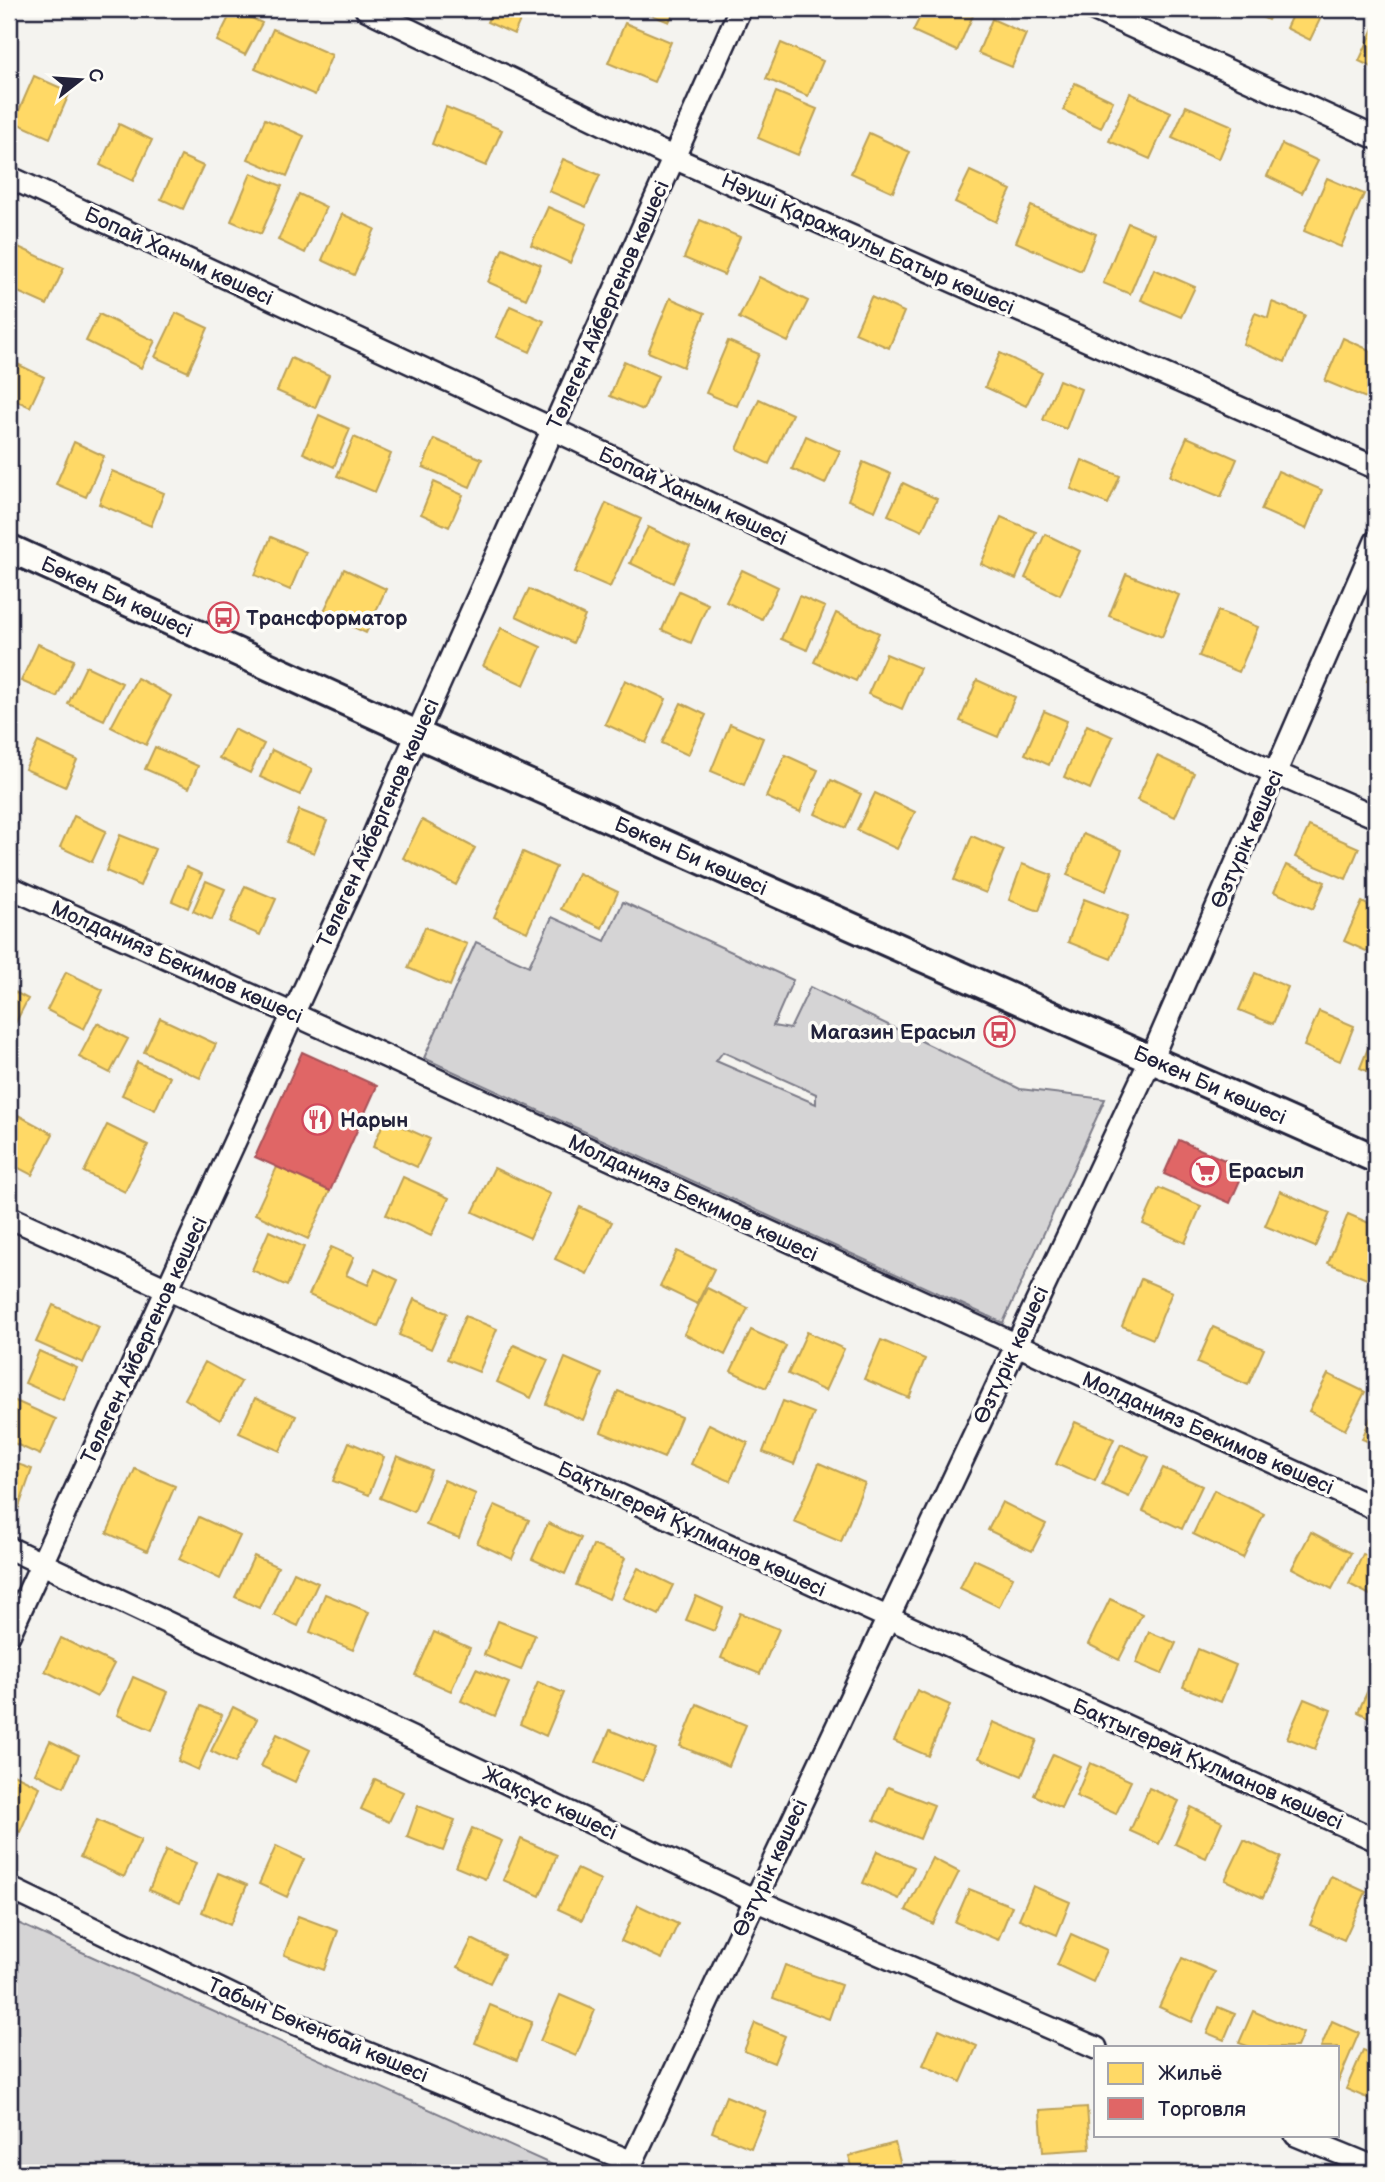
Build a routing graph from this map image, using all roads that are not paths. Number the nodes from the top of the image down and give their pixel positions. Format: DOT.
graph roads {
  1 [pos="366,9"];
  2 [pos="740,9"];
  3 [pos="1093,9"];
  4 [pos="1376,138"];
  5 [pos="674,159"];
  6 [pos="9,177"];
  7 [pos="553,429"];
  8 [pos="1376,468"];
  9 [pos="1376,541"];
  10 [pos="9,548"];
  11 [pos="417,734"];
  12 [pos="1275,773"];
  13 [pos="1376,817"];
  14 [pos="9,887"];
  15 [pos="293,1014"];
  16 [pos="1150,1059"];
  17 [pos="1376,1159"];
  18 [pos="9,1217"];
  19 [pos="169,1288"];
  20 [pos="1016,1346"];
  21 [pos="1376,1509"];
  22 [pos="9,1548"];
  23 [pos="41,1562"];
  24 [pos="887,1619"];
  25 [pos="9,1635"];
  26 [pos="1376,1840"];
  27 [pos="9,1888"];
  28 [pos="755,1900"];
  29 [pos="1094,2047"];
  30 [pos="1298,2136"];
  31 [pos="632,2162"];
  32 [pos="1376,2168"];
  1 -- 5 [label="street, Нәуші Қаражаулы Батыр көшесі"];
  2 -- 5 [label="street, Төлеген Айбергенов көшесі"];
  3 -- 4 [label="street"];
  5 -- 7 [label="street, Төлеген Айбергенов көшесі"];
  5 -- 8 [label="street, Нәуші Қаражаулы Батыр көшесі"];
  6 -- 7 [label="street, Бопай Ханым көшесі"];
  7 -- 11 [label="street, Төлеген Айбергенов көшесі"];
  7 -- 12 [label="street, Бопай Ханым көшесі"];
  9 -- 12 [label="street, Өзтүрік көшесі"];
  10 -- 11 [label="street, Бөкен Би көшесі"];
  11 -- 15 [label="street, Төлеген Айбергенов көшесі"];
  11 -- 16 [label="street, Бөкен Би көшесі"];
  12 -- 13 [label="street, Бопай Ханым көшесі"];
  12 -- 16 [label="street, Өзтүрік көшесі"];
  14 -- 15 [label="street, Молданияз Бекимов көшесі"];
  15 -- 19 [label="street, Төлеген Айбергенов көшесі"];
  15 -- 20 [label="street, Молданияз Бекимов көшесі"];
  16 -- 17 [label="street, Бөкен Би көшесі"];
  16 -- 20 [label="street, Өзтүрік көшесі"];
  18 -- 19 [label="street, Бақтыгерей Құлманов көшесі"];
  19 -- 23 [label="street, Төлеген Айбергенов көшесі"];
  19 -- 24 [label="street, Бақтыгерей Құлманов көшесі"];
  20 -- 21 [label="street, Молданияз Бекимов көшесі"];
  20 -- 24 [label="street, Өзтүрік көшесі"];
  22 -- 23 [label="street, Жақсұс көшесі"];
  23 -- 25 [label="street, Төлеген Айбергенов көшесі"];
  23 -- 28 [label="street, Жақсұс көшесі"];
  24 -- 26 [label="street, Бақтыгерей Құлманов көшесі"];
  24 -- 28 [label="street, Өзтүрік көшесі"];
  27 -- 31 [label="street, Табын Бөкенбай көшесі"];
  28 -- 29 [label="street, Жақсұс көшесі"];
  28 -- 31 [label="street, Өзтүрік көшесі"];
  30 -- 32 [label="street"];
}
